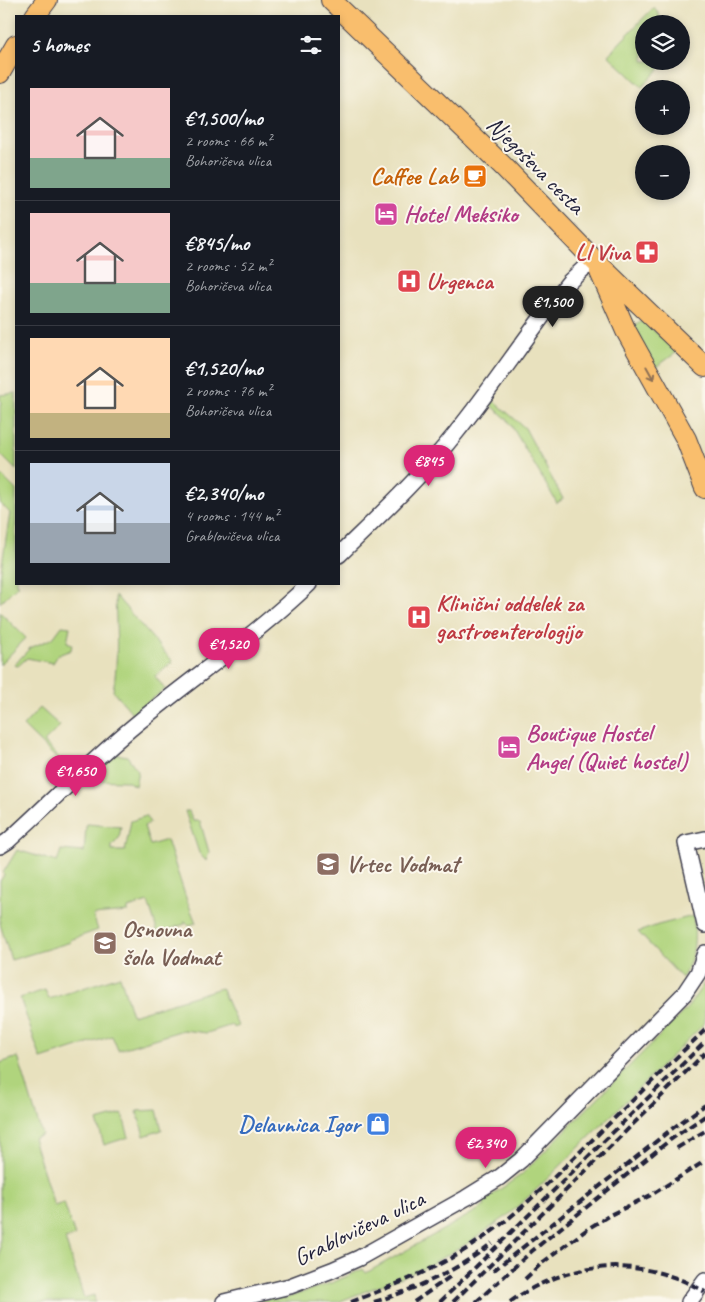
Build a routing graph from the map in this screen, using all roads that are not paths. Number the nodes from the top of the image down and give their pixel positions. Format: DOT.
graph roads {
  1 [pos="47,0"];
  2 [pos="331,0"];
  3 [pos="37,15"];
  4 [pos="15,47"];
  5 [pos="0,73"];
  6 [pos="596,262"];
  7 [pos="649,313"];
  8 [pos="626,331"];
  9 [pos="705,366"];
  10 [pos="705,488"];
  11 [pos="340,554"];
  12 [pos="308,585"];
  13 [pos="705,840"];
  14 [pos="4,844"];
  15 [pos="705,925"];
  16 [pos="705,953"];
  17 [pos="702,1284"];
  18 [pos="224,1302"];
  19 [pos="689,1302"];
  1 -- 3 [label="main road"];
  2 -- 6 [label="main road, Njegoševa cesta"];
  4 -- 5 [label="main road"];
  6 -- 7 [label="main road, Njegoševa cesta"];
  6 -- 8 [label="main road"];
  6 -- 11 [label="street"];
  7 -- 8 [label="main road"];
  7 -- 9 [label="main road, Njegoševa cesta"];
  8 -- 10 [label="main road, one-way"];
  12 -- 14 [label="street"];
  13 -- 15 [label="street"];
  16 -- 18 [label="street, Grablovičeva ulica"];
  17 -- 19 [label="street"];
}
